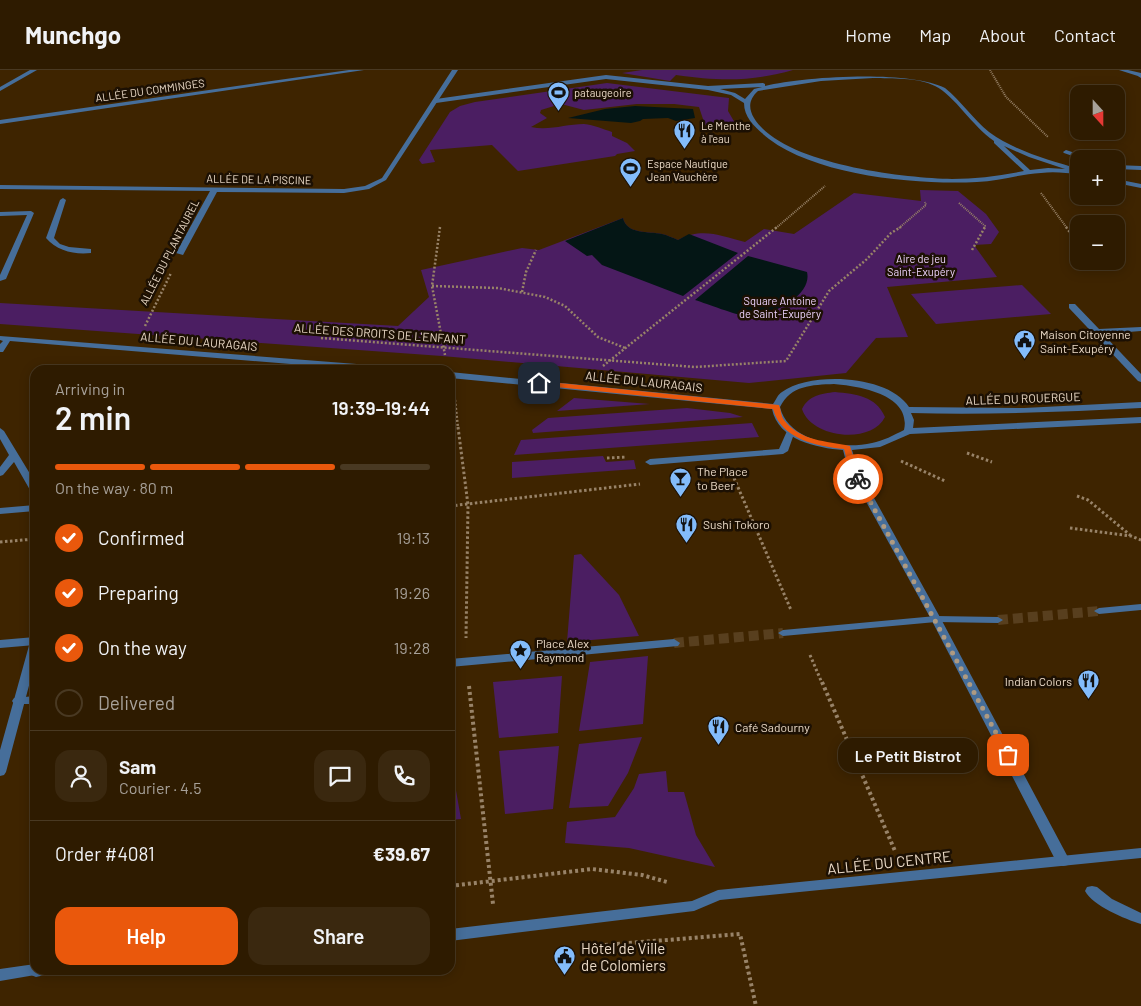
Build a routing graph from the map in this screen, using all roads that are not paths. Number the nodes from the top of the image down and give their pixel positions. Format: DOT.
graph roads {
  1 [pos="34,70"];
  2 [pos="361,70"];
  3 [pos="455,70"];
  4 [pos="1122,70"];
  5 [pos="1141,75"];
  6 [pos="781,84"];
  7 [pos="708,88"];
  8 [pos="0,89"];
  9 [pos="436,101"];
  10 [pos="747,102"];
  11 [pos="0,122"];
  12 [pos="988,134"];
  13 [pos="1066,152"];
  14 [pos="1070,153"];
  15 [pos="1125,167"];
  16 [pos="1070,168"];
  17 [pos="1141,168"];
  18 [pos="1070,171"];
  19 [pos="1028,172"];
  20 [pos="1125,183"];
  21 [pos="1132,185"];
  22 [pos="1141,186"];
  23 [pos="0,187"];
  24 [pos="215,189"];
  25 [pos="1141,192"];
  26 [pos="63,200"];
  27 [pos="0,214"];
  28 [pos="88,251"];
  29 [pos="180,252"];
  30 [pos="0,279"];
  31 [pos="1072,306"];
  32 [pos="1141,329"];
  33 [pos="1098,332"];
  34 [pos="4,339"];
  35 [pos="0,350"];
  36 [pos="332,365"];
  37 [pos="455,375"];
  38 [pos="1141,379"];
  39 [pos="1141,405"];
  40 [pos="776,407"];
  41 [pos="906,410"];
  42 [pos="1141,421"];
  43 [pos="0,431"];
  44 [pos="791,431"];
  45 [pos="908,431"];
  46 [pos="847,448"];
  47 [pos="14,455"];
  48 [pos="650,462"];
  49 [pos="0,473"];
  50 [pos="30,482"];
  51 [pos="30,508"];
  52 [pos="0,511"];
  53 [pos="1141,607"];
  54 [pos="1099,611"];
  55 [pos="936,619"];
  56 [pos="998,620"];
  57 [pos="783,633"];
  58 [pos="30,641"];
  59 [pos="674,643"];
  60 [pos="0,644"];
  61 [pos="30,659"];
  62 [pos="455,663"];
  63 [pos="30,701"];
  64 [pos="18,702"];
  65 [pos="0,772"];
  66 [pos="1141,852"];
  67 [pos="1064,861"];
  68 [pos="1092,891"];
  69 [pos="1141,919"];
  70 [pos="455,933"];
  71 [pos="30,971"];
  72 [pos="0,975"];
  1 -- 8 [label="street"];
  2 -- 11 [label="street, ALLÉE DU COMMINGES"];
  3 -- 9 [label="street, ALLÉE DE LA PISCINE"];
  4 -- 5 [label="street"];
  6 -- 7 [label="street"];
  6 -- 10 [label="street"];
  6 -- 12 [label="street"];
  7 -- 9 [label="street"];
  7 -- 10 [label="street"];
  9 -- 24 [label="street, ALLÉE DE LA PISCINE"];
  10 -- 19 [label="street"];
  12 -- 16 [label="street"];
  12 -- 19 [label="street"];
  13 -- 14 [label="street"];
  15 -- 17 [label="street"];
  18 -- 19 [label="street"];
  20 -- 21 [label="street"];
  21 -- 22 [label="street"];
  21 -- 25 [label="street"];
  23 -- 24 [label="street, ALLÉE DE LA PISCINE"];
  24 -- 29 [label="street, ALLÉE DU PLANTAUREL"];
  26 -- 28 [label="street"];
  27 -- 30 [label="street"];
  31 -- 33 [label="street"];
  32 -- 33 [label="street"];
  33 -- 38 [label="street"];
  34 -- 35 [label="street"];
  34 -- 36 [label="street, ALLÉE DU LAURAGAIS"];
  37 -- 40 [label="street, ALLÉE DU LAURAGAIS"];
  39 -- 41 [label="street, ALLÉE DU ROUERGUE"];
  40 -- 41 [label="street"];
  40 -- 44 [label="street"];
  41 -- 45 [label="street"];
  42 -- 45 [label="street"];
  43 -- 47 [label="street"];
  44 -- 46 [label="street"];
  44 -- 48 [label="street"];
  45 -- 46 [label="street"];
  46 -- 55 [label="street"];
  47 -- 49 [label="street"];
  47 -- 50 [label="street"];
  51 -- 52 [label="street"];
  53 -- 54 [label="street"];
  55 -- 56 [label="street"];
  55 -- 57 [label="street"];
  55 -- 67 [label="street"];
  58 -- 60 [label="street"];
  59 -- 62 [label="street"];
  61 -- 64 [label="street"];
  63 -- 64 [label="street"];
  64 -- 65 [label="street"];
  66 -- 67 [label="street, ALLÉE DU CENTRE"];
  67 -- 70 [label="street, ALLÉE DU CENTRE"];
  68 -- 69 [label="street"];
  71 -- 72 [label="street"];
}
